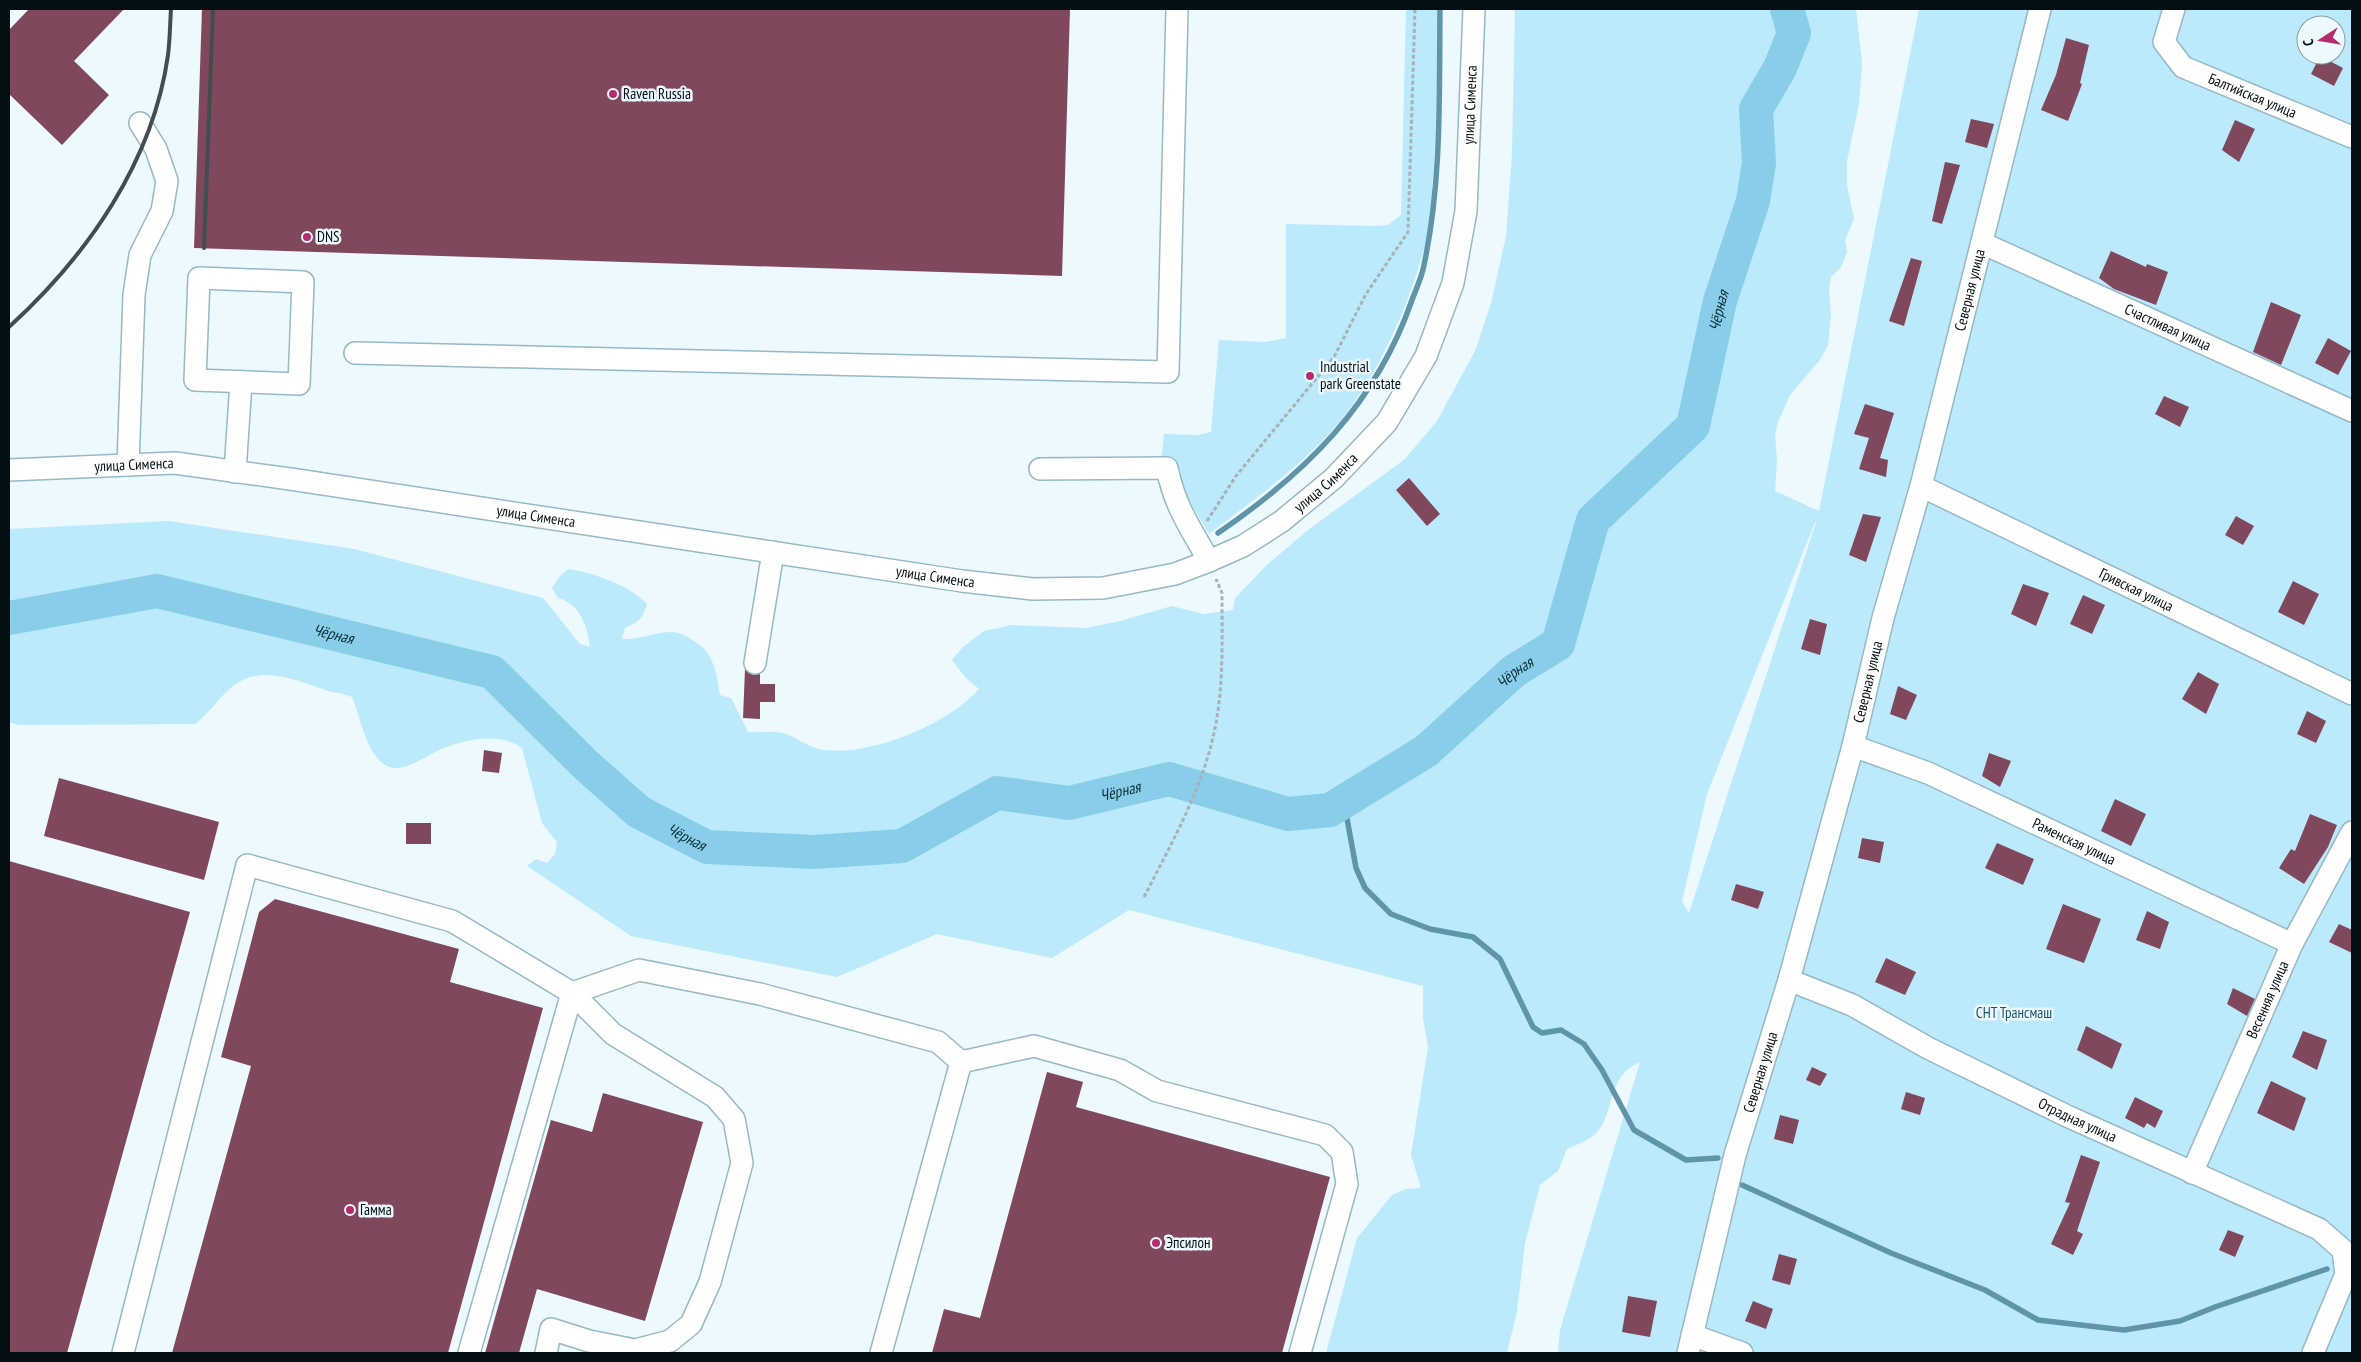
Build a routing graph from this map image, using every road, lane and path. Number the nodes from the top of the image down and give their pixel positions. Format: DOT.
graph roads {
  1 [pos="1176,9"];
  2 [pos="1415,9"];
  3 [pos="1474,9"];
  4 [pos="2040,9"];
  5 [pos="2174,9"];
  6 [pos="140,123"];
  7 [pos="2352,137"];
  8 [pos="1982,243"];
  9 [pos="355,353"];
  10 [pos="241,382"];
  11 [pos="2352,411"];
  12 [pos="128,465"];
  13 [pos="1040,469"];
  14 [pos="9,470"];
  15 [pos="235,472"];
  16 [pos="1921,486"];
  17 [pos="1195,537"];
  18 [pos="773,552"];
  19 [pos="1209,561"];
  20 [pos="1218,582"];
  21 [pos="755,663"];
  22 [pos="2352,694"];
  23 [pos="1853,746"];
  24 [pos="2352,832"];
  25 [pos="1144,897"];
  26 [pos="2292,944"];
  27 [pos="1789,980"];
  28 [pos="572,993"];
  29 [pos="960,1062"];
  30 [pos="2192,1172"];
  31 [pos="1690,1344"];
  32 [pos="123,1353"];
  33 [pos="469,1353"];
  34 [pos="546,1353"];
  35 [pos="881,1353"];
  36 [pos="1300,1353"];
  37 [pos="1742,1353"];
  38 [pos="2313,1353"];
  1 -- 9 [label="street"];
  2 -- 17 [label="path"];
  3 -- 19 [label="street, улица Сименса"];
  4 -- 8 [label="street, Северная улица"];
  5 -- 7 [label="street, Балтийская улица"];
  6 -- 12 [label="street"];
  8 -- 11 [label="street, Счастливая улица"];
  8 -- 16 [label="street, Северная улица"];
  10 -- 10 [label="street"];
  10 -- 15 [label="street"];
  12 -- 14 [label="street, улица Сименса"];
  12 -- 15 [label="street, улица Сименса"];
  13 -- 17 [label="street"];
  15 -- 18 [label="street, улица Сименса"];
  16 -- 22 [label="street, Гривская улица"];
  16 -- 23 [label="street, Северная улица"];
  17 -- 19 [label="street"];
  18 -- 19 [label="street, улица Сименса"];
  18 -- 21 [label="street"];
  20 -- 25 [label="path"];
  23 -- 26 [label="street, Раменская улица"];
  23 -- 27 [label="street, Северная улица"];
  24 -- 26 [label="street, Весенняя улица"];
  26 -- 30 [label="street, Весенняя улица"];
  27 -- 30 [label="street, Отрадная улица"];
  27 -- 31 [label="street, Северная улица"];
  28 -- 29 [label="street"];
  28 -- 32 [label="street"];
  28 -- 33 [label="street"];
  28 -- 34 [label="street"];
  29 -- 35 [label="street"];
  29 -- 36 [label="street"];
  30 -- 38 [label="street, Отрадная улица"];
  31 -- 37 [label="street"];
}
